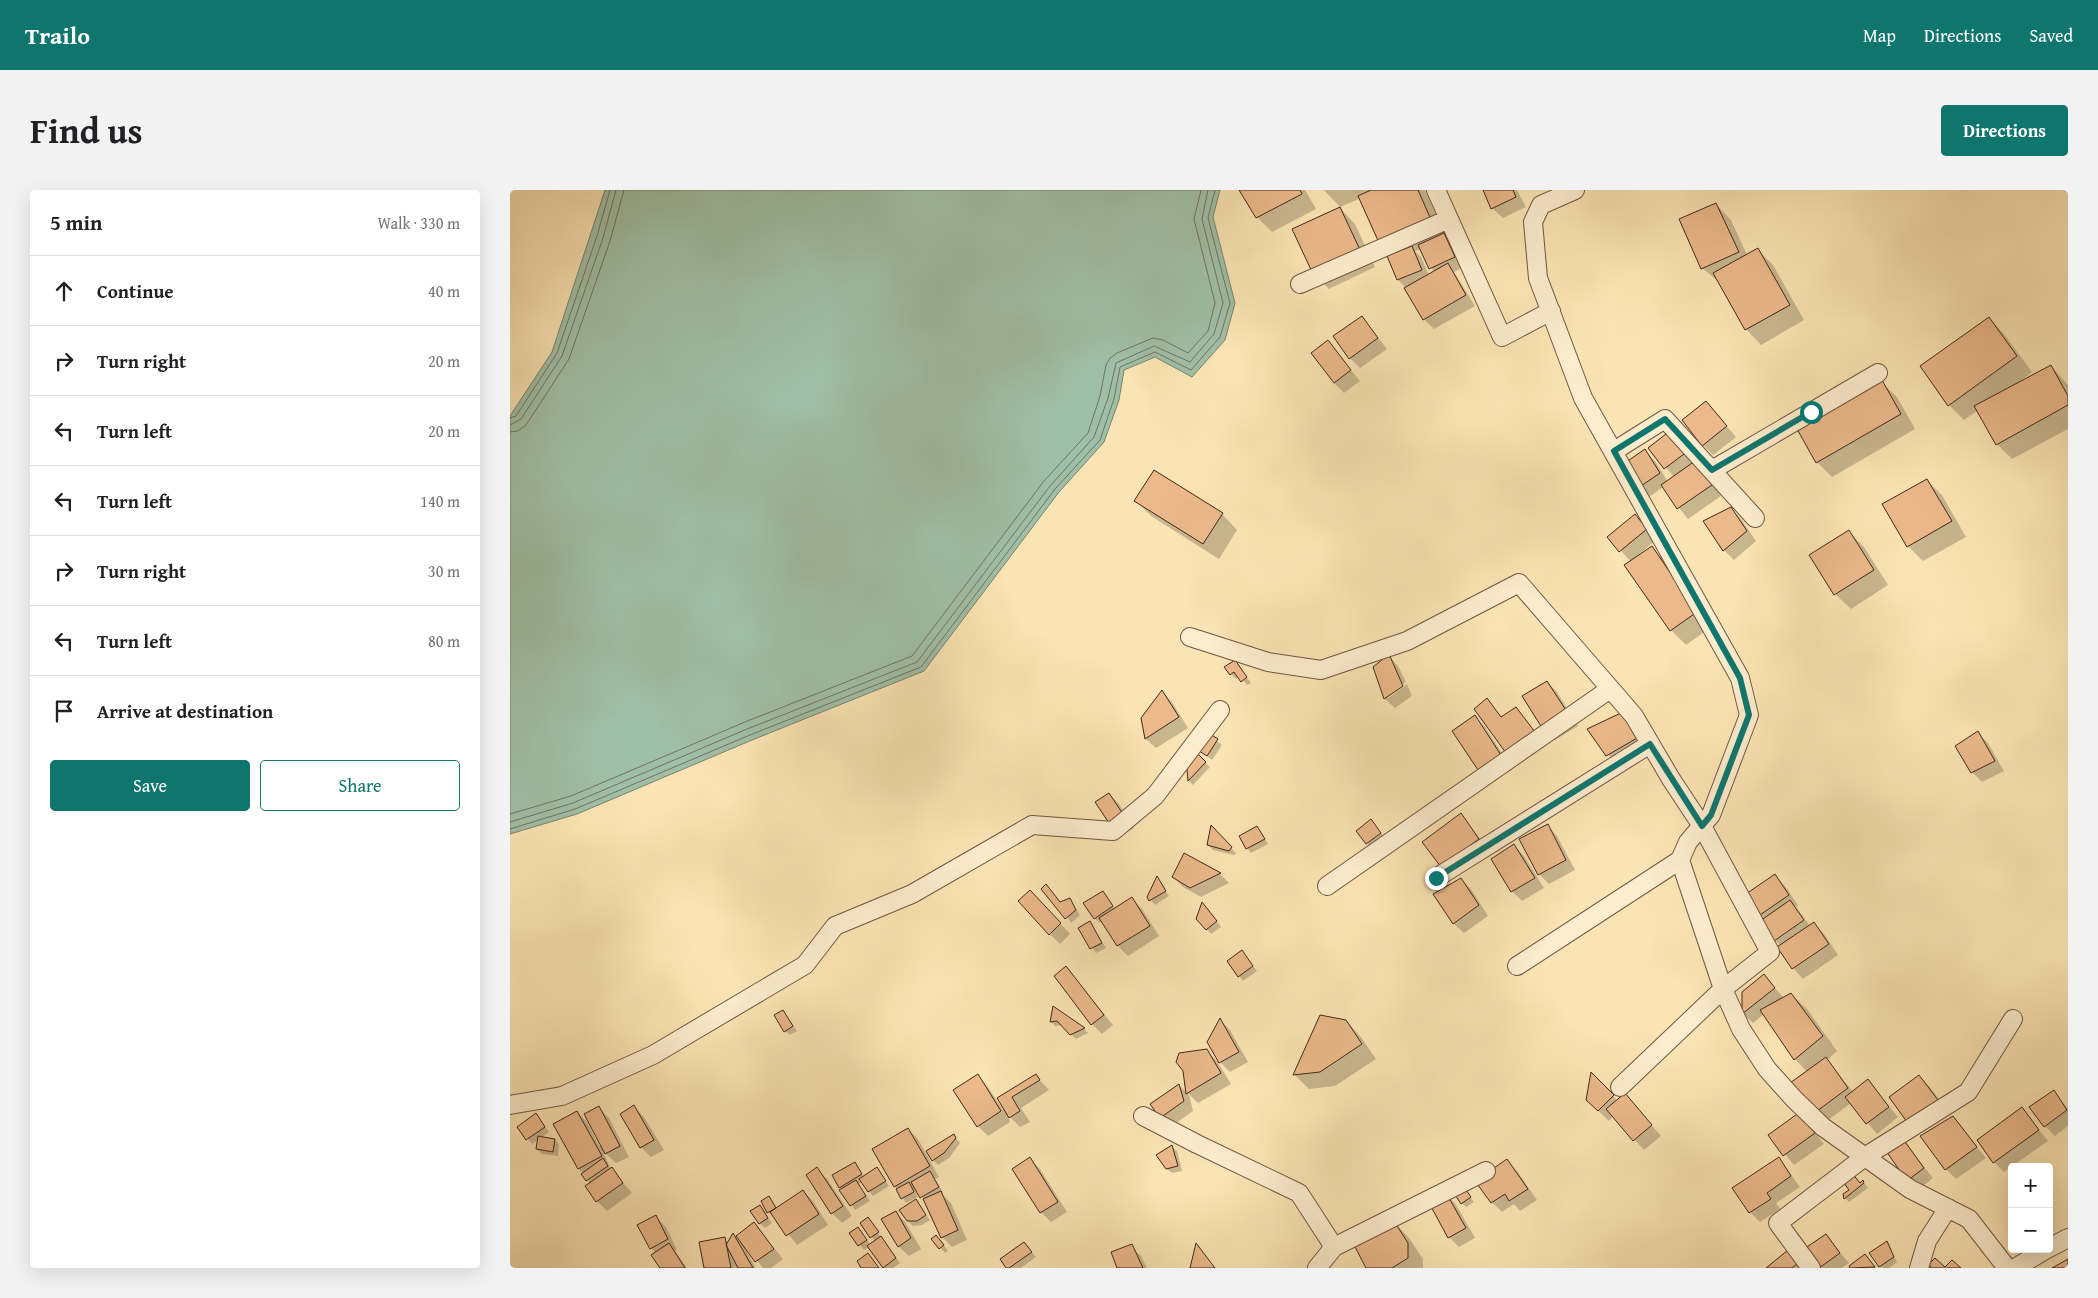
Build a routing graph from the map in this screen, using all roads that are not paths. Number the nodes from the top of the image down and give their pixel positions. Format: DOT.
graph roads {
  1 [pos="1436,190"];
  2 [pos="1575,190"];
  3 [pos="1537,197"];
  4 [pos="1449,220"];
  5 [pos="1300,284"];
  6 [pos="1551,311"];
  7 [pos="1878,373"];
  8 [pos="1614,451"];
  9 [pos="1712,470"];
  10 [pos="1755,518"];
  11 [pos="1190,637"];
  12 [pos="1610,689"];
  13 [pos="1220,710"];
  14 [pos="1650,744"];
  15 [pos="1706,820"];
  16 [pos="1680,860"];
  17 [pos="1436,878"];
  18 [pos="1327,886"];
  19 [pos="1517,966"];
  20 [pos="1723,989"];
  21 [pos="2013,1019"];
  22 [pos="1620,1088"];
  23 [pos="510,1105"];
  24 [pos="1143,1116"];
  25 [pos="1866,1156"];
  26 [pos="1486,1171"];
  27 [pos="1948,1208"];
  28 [pos="2068,1238"];
  29 [pos="2053,1246"];
  30 [pos="1334,1247"];
  31 [pos="2041,1253"];
  32 [pos="1809,1267"];
  33 [pos="1317,1268"];
  34 [pos="1920,1268"];
  35 [pos="2007,1268"];
  36 [pos="2015,1268"];
  1 -- 4 [label="street"];
  2 -- 3 [label="street"];
  3 -- 6 [label="street"];
  4 -- 5 [label="street"];
  4 -- 6 [label="street"];
  6 -- 8 [label="street"];
  7 -- 9 [label="street"];
  8 -- 9 [label="street"];
  8 -- 15 [label="street"];
  9 -- 10 [label="street"];
  11 -- 12 [label="street"];
  12 -- 14 [label="street"];
  12 -- 18 [label="street"];
  13 -- 23 [label="street"];
  14 -- 15 [label="street"];
  14 -- 17 [label="street"];
  15 -- 16 [label="street"];
  15 -- 20 [label="street"];
  16 -- 19 [label="street"];
  16 -- 20 [label="street"];
  20 -- 22 [label="street"];
  20 -- 25 [label="street"];
  21 -- 25 [label="street"];
  24 -- 30 [label="street"];
  25 -- 27 [label="street"];
  25 -- 32 [label="street"];
  26 -- 30 [label="street"];
  27 -- 34 [label="street"];
  27 -- 35 [label="street"];
  28 -- 29 [label="street"];
  30 -- 33 [label="street"];
  31 -- 36 [label="street"];
}
